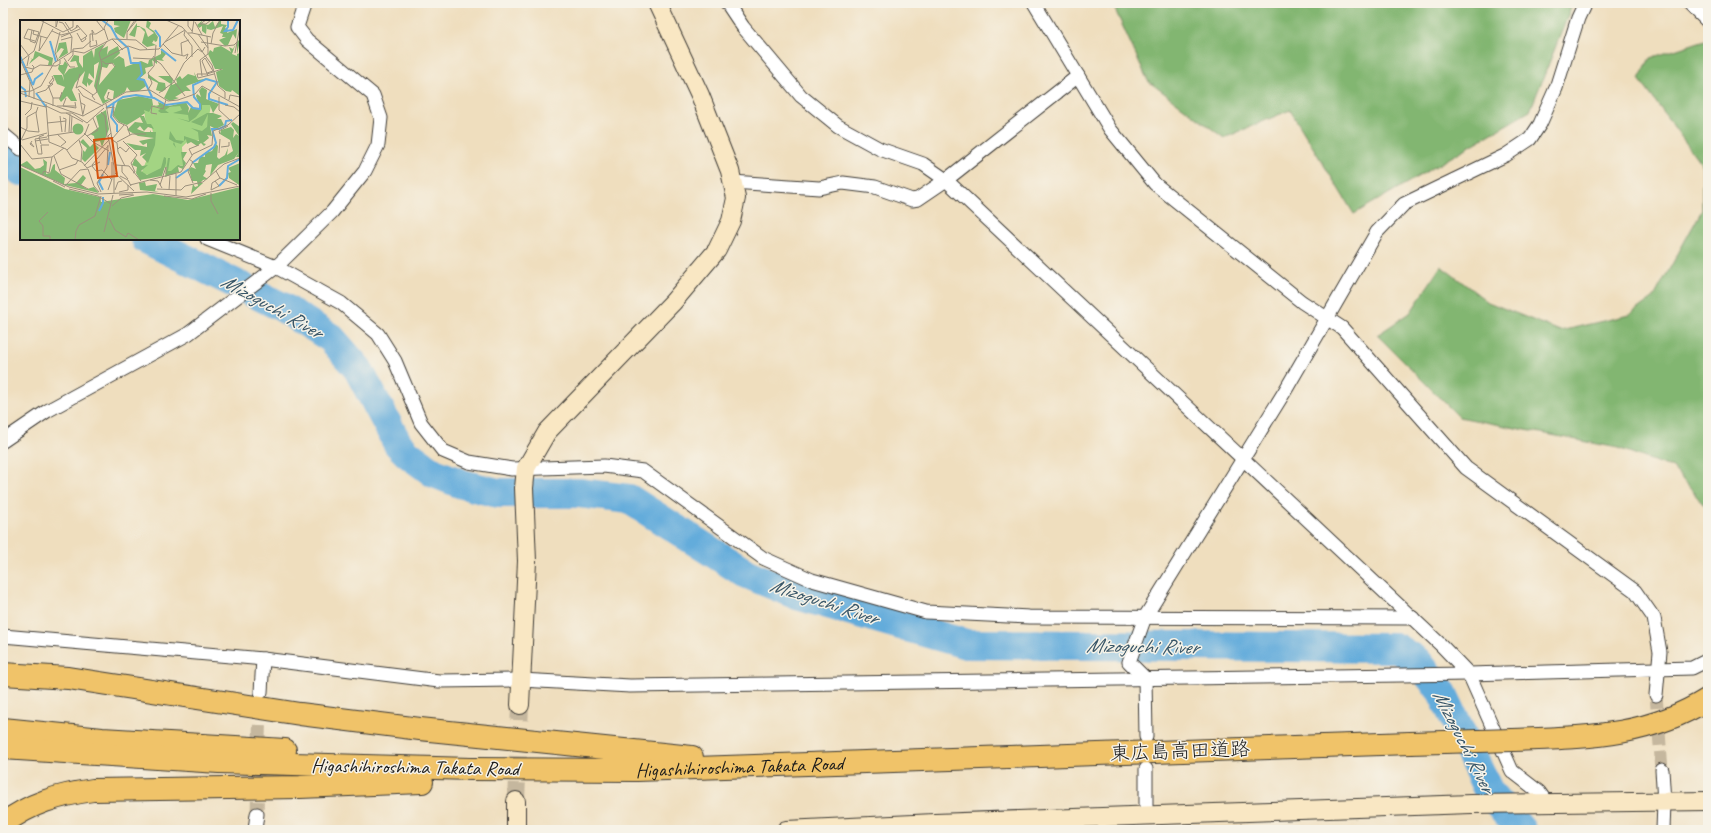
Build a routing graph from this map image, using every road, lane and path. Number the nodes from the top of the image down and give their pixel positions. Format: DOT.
graph roads {
  1 [pos="305,3"];
  2 [pos="657,3"];
  3 [pos="727,3"];
  4 [pos="1034,3"];
  5 [pos="1586,3"];
  6 [pos="1688,3"];
  7 [pos="1708,22"];
  8 [pos="1078,76"];
  9 [pos="3,134"];
  10 [pos="20,148"];
  11 [pos="946,180"];
  12 [pos="732,182"];
  13 [pos="208,240"];
  14 [pos="276,267"];
  15 [pos="1327,318"];
  16 [pos="3,441"];
  17 [pos="1243,460"];
  18 [pos="526,468"];
  19 [pos="1145,617"];
  20 [pos="1413,618"];
  21 [pos="3,636"];
  22 [pos="263,659"];
  23 [pos="1708,660"];
  24 [pos="1658,669"];
  25 [pos="3,674"];
  26 [pos="1469,674"];
  27 [pos="1145,678"];
  28 [pos="521,680"];
  29 [pos="261,692"];
  30 [pos="1656,695"];
  31 [pos="1708,699"];
  32 [pos="520,705"];
  33 [pos="3,729"];
  34 [pos="1146,736"];
  35 [pos="3,748"];
  36 [pos="707,758"];
  37 [pos="847,762"];
  38 [pos="637,770"];
  39 [pos="1146,770"];
  40 [pos="1662,770"];
  41 [pos="516,801"];
  42 [pos="1708,801"];
  43 [pos="1664,802"];
  44 [pos="1547,804"];
  45 [pos="257,814"];
  46 [pos="1146,816"];
  47 [pos="3,824"];
  48 [pos="936,826"];
  49 [pos="255,830"];
  50 [pos="516,830"];
  51 [pos="786,830"];
  52 [pos="1663,830"];
  1 -- 14 [label="street"];
  2 -- 12 [label="street"];
  3 -- 11 [label="street"];
  4 -- 8 [label="street"];
  5 -- 15 [label="street"];
  6 -- 7 [label="street"];
  8 -- 11 [label="street"];
  8 -- 15 [label="street"];
  9 -- 10 [label="street"];
  11 -- 12 [label="street"];
  11 -- 17 [label="street"];
  12 -- 18 [label="street"];
  13 -- 14 [label="street"];
  14 -- 16 [label="street"];
  14 -- 18 [label="street"];
  15 -- 17 [label="street"];
  15 -- 24 [label="street"];
  17 -- 19 [label="street"];
  17 -- 20 [label="street"];
  18 -- 19 [label="street"];
  18 -- 28 [label="street"];
  19 -- 20 [label="street"];
  19 -- 27 [label="street"];
  20 -- 26 [label="street"];
  21 -- 22 [label="street"];
  22 -- 28 [label="street"];
  22 -- 29 [label="street"];
  23 -- 24 [label="street"];
  24 -- 26 [label="street"];
  24 -- 30 [label="street"];
  25 -- 36 [label="highway"];
  26 -- 27 [label="street"];
  26 -- 44 [label="street"];
  27 -- 28 [label="street"];
  27 -- 34 [label="street"];
  28 -- 32 [label="street"];
  31 -- 37 [label="highway, 東広島高田道路, bridge"];
  33 -- 36 [label="highway, Higashihiroshima Takata Road"];
  35 -- 38 [label="highway, Higashihiroshima Takata Road"];
  36 -- 37 [label="highway, Higashihiroshima Takata Road"];
  37 -- 38 [label="highway, Higashihiroshima Takata Road"];
  38 -- 47 [label="highway"];
  39 -- 46 [label="street"];
  40 -- 43 [label="street"];
  41 -- 50 [label="street"];
  42 -- 43 [label="street"];
  43 -- 44 [label="street"];
  43 -- 52 [label="street"];
  44 -- 46 [label="street"];
  45 -- 49 [label="street"];
  46 -- 48 [label="street"];
  48 -- 51 [label="street"];
}
